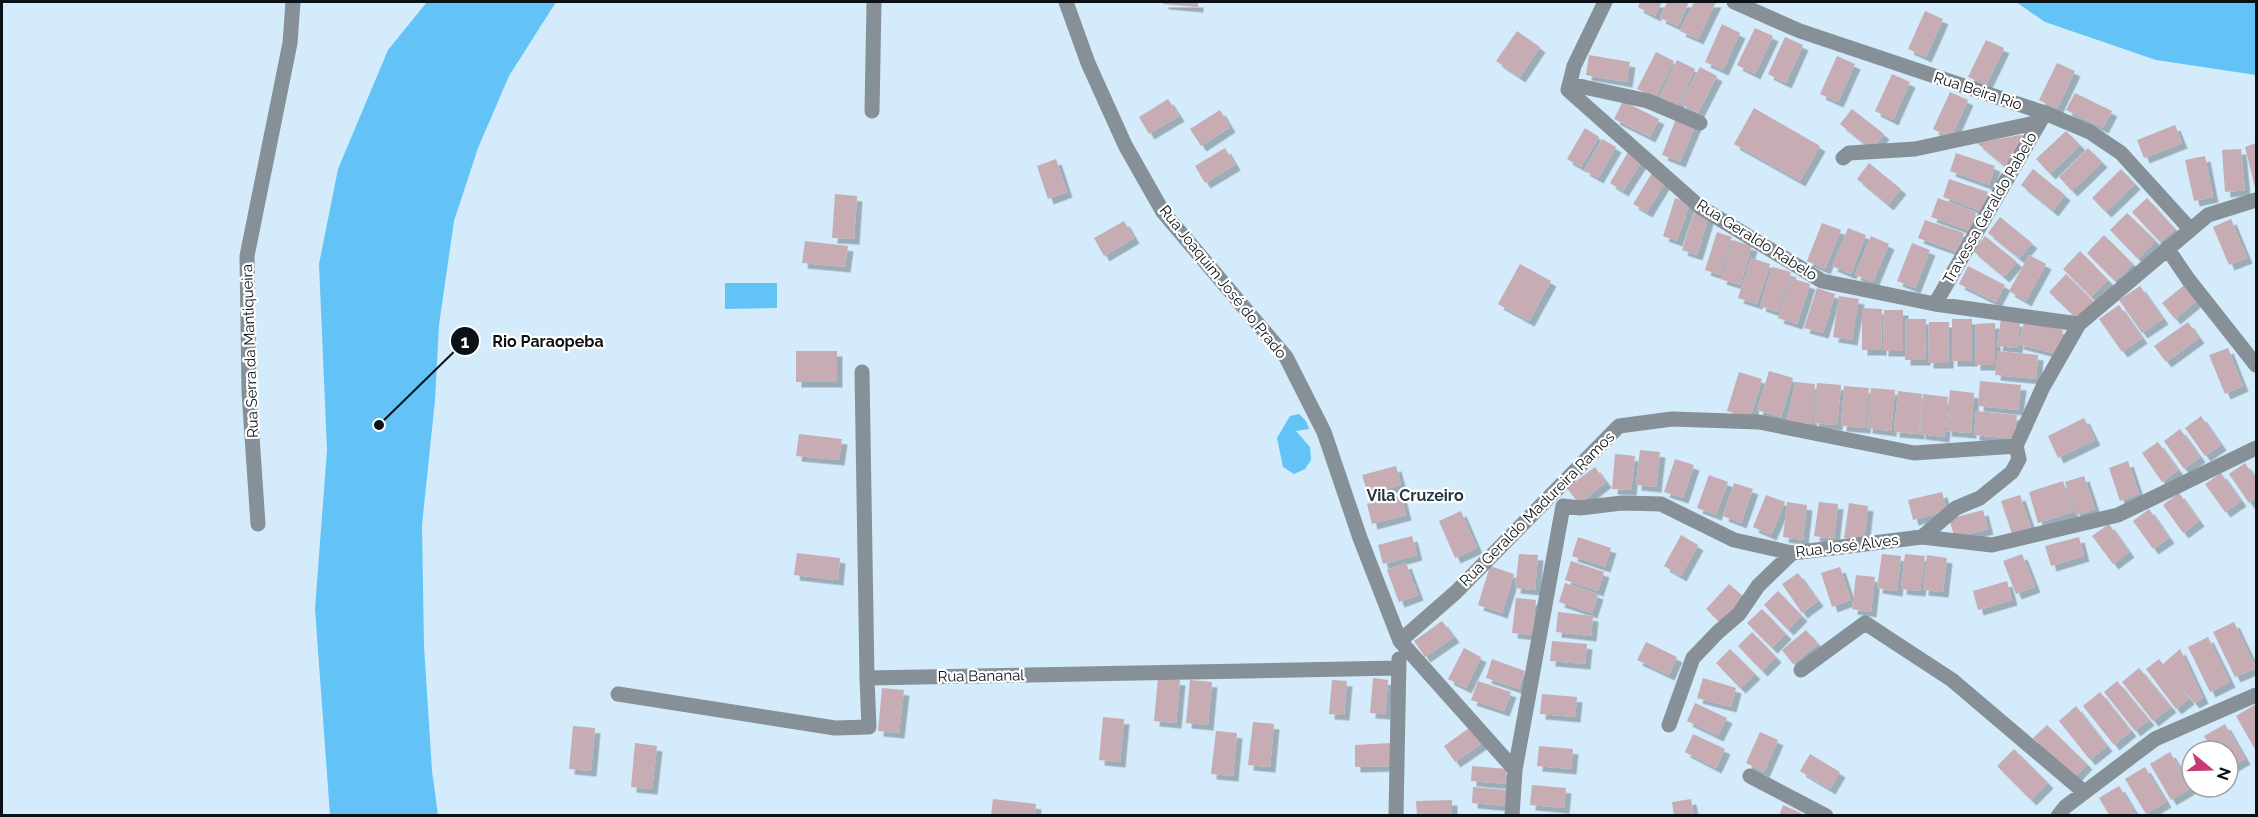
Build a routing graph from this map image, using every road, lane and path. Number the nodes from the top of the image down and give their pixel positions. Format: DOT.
graph roads {
  1 [pos="293,2"];
  2 [pos="874,2"];
  3 [pos="1066,2"];
  4 [pos="1605,2"];
  5 [pos="1734,2"];
  6 [pos="1570,84"];
  7 [pos="872,111"];
  8 [pos="2042,118"];
  9 [pos="1700,123"];
  10 [pos="1843,158"];
  11 [pos="2256,200"];
  12 [pos="2190,229"];
  13 [pos="2167,248"];
  14 [pos="1935,304"];
  15 [pos="2079,324"];
  16 [pos="2256,365"];
  17 [pos="862,372"];
  18 [pos="2016,446"];
  19 [pos="2256,448"];
  20 [pos="1558,488"];
  21 [pos="1563,506"];
  22 [pos="258,525"];
  23 [pos="1922,537"];
  24 [pos="1792,553"];
  25 [pos="1400,641"];
  26 [pos="1399,668"];
  27 [pos="1801,670"];
  28 [pos="867,678"];
  29 [pos="618,694"];
  30 [pos="2256,695"];
  31 [pos="1670,725"];
  32 [pos="1515,770"];
  33 [pos="1750,776"];
  34 [pos="2084,792"];
  35 [pos="1396,816"];
  36 [pos="1512,816"];
  37 [pos="1826,816"];
  38 [pos="2058,816"];
  1 -- 22 [label="street, Rua Serra da Mantiqueira"];
  2 -- 7 [label="street"];
  3 -- 25 [label="street, Rua Joaquim José do Prado"];
  4 -- 6 [label="street"];
  5 -- 8 [label="street, Rua Beira Rio"];
  6 -- 9 [label="street"];
  6 -- 14 [label="street, Rua Geraldo Rabelo"];
  8 -- 10 [label="street"];
  8 -- 12 [label="street, Rua Beira Rio"];
  8 -- 14 [label="street, Travessa Geraldo Rabelo"];
  11 -- 12 [label="street"];
  12 -- 13 [label="street"];
  13 -- 15 [label="street"];
  13 -- 16 [label="street"];
  14 -- 15 [label="street, Rua Geraldo Rabelo"];
  15 -- 18 [label="street"];
  17 -- 28 [label="street"];
  18 -- 20 [label="street, Rua Geraldo Madureira Ramos"];
  18 -- 23 [label="street"];
  19 -- 23 [label="street, Rua José Alves"];
  20 -- 21 [label="street"];
  20 -- 25 [label="street, Rua Geraldo Madureira Ramos"];
  21 -- 24 [label="street, Rua José Alves"];
  21 -- 32 [label="street"];
  23 -- 24 [label="street, Rua José Alves"];
  24 -- 31 [label="street"];
  25 -- 26 [label="street"];
  25 -- 32 [label="street, Rua Joaquim José do Prado"];
  26 -- 28 [label="street, Rua Bananal"];
  26 -- 35 [label="street"];
  27 -- 34 [label="street"];
  28 -- 29 [label="street"];
  30 -- 34 [label="street"];
  32 -- 36 [label="street"];
  33 -- 37 [label="street"];
  34 -- 38 [label="street"];
}
